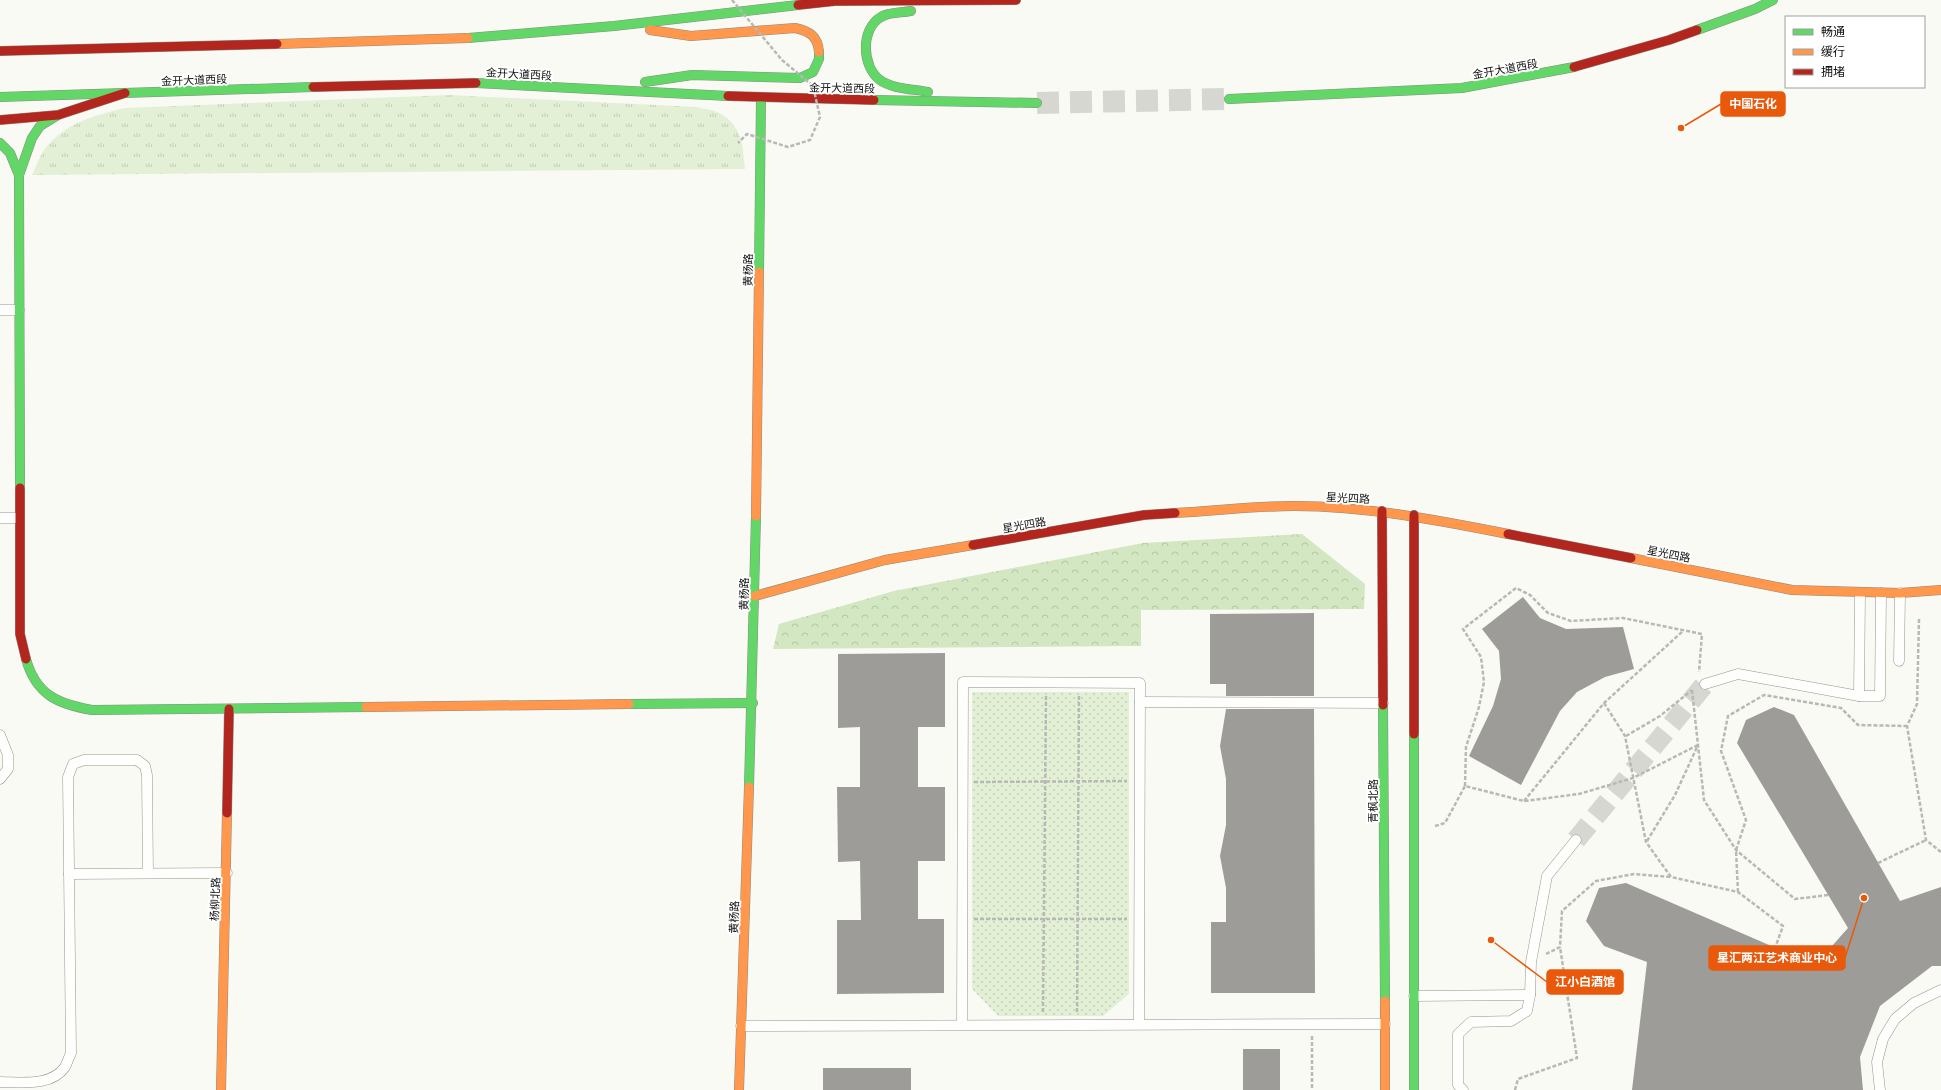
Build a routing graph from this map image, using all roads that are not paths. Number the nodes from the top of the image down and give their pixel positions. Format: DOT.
graph roads {
  1 [pos="1016,0"];
  2 [pos="1774,0"];
  3 [pos="834,1"];
  4 [pos="966,1"];
  5 [pos="614,26"];
  6 [pos="0,51"];
  7 [pos="598,89"];
  8 [pos="125,93"];
  9 [pos="0,97"];
  10 [pos="761,98"];
  11 [pos="1229,99"];
  12 [pos="972,102"];
  13 [pos="1037,104"];
  14 [pos="58,115"];
  15 [pos="0,120"];
  16 [pos="0,143"];
  17 [pos="19,175"];
  18 [pos="0,310"];
  19 [pos="19,310"];
  20 [pos="1382,511"];
  21 [pos="1414,515"];
  22 [pos="0,518"];
  23 [pos="19,518"];
  24 [pos="1941,590"];
  25 [pos="1860,593"];
  26 [pos="1881,593"];
  27 [pos="1900,593"];
  28 [pos="755,596"];
  29 [pos="1899,661"];
  30 [pos="1699,682"];
  31 [pos="1859,696"];
  32 [pos="1140,702"];
  33 [pos="753,703"];
  34 [pos="1383,703"];
  35 [pos="229,709"];
  36 [pos="0,735"];
  37 [pos="0,779"];
  38 [pos="1576,840"];
  39 [pos="148,873"];
  40 [pos="227,873"];
  41 [pos="69,874"];
  42 [pos="1941,990"];
  43 [pos="1530,995"];
  44 [pos="1414,996"];
  45 [pos="1139,1024"];
  46 [pos="1385,1024"];
  47 [pos="962,1025"];
  48 [pos="741,1026"];
  49 [pos="0,1082"];
  50 [pos="221,1090"];
  51 [pos="739,1090"];
  52 [pos="1385,1090"];
  53 [pos="1414,1090"];
  54 [pos="1463,1090"];
  55 [pos="1880,1090"];
  1 -- 4 [label="main road"];
  2 -- 11 [label="main road, 金开大道西段"];
  3 -- 4 [label="main road"];
  3 -- 5 [label="main road"];
  4 -- 12 [label="main road"];
  5 -- 6 [label="main road"];
  5 -- 7 [label="main road"];
  7 -- 8 [label="main road, 金开大道西段"];
  7 -- 10 [label="main road, 金开大道西段"];
  8 -- 9 [label="main road, 金开大道西段"];
  8 -- 14 [label="main road"];
  10 -- 12 [label="main road, 金开大道西段"];
  10 -- 28 [label="main road, 黄杨路"];
  12 -- 13 [label="main road, 金开大道西段"];
  14 -- 15 [label="main road"];
  14 -- 17 [label="main road"];
  16 -- 17 [label="main road"];
  17 -- 19 [label="main road"];
  18 -- 19 [label="lane"];
  19 -- 23 [label="main road"];
  20 -- 21 [label="main road, 星光四路"];
  20 -- 28 [label="main road, 星光四路"];
  20 -- 34 [label="main road, 青枫北路"];
  21 -- 25 [label="main road, 星光四路"];
  21 -- 44 [label="main road"];
  22 -- 23 [label="lane"];
  23 -- 35 [label="main road"];
  24 -- 27 [label="main road, 星光四路"];
  25 -- 26 [label="main road, 星光四路"];
  25 -- 31 [label="lane"];
  26 -- 27 [label="main road, 星光四路"];
  26 -- 31 [label="lane"];
  27 -- 29 [label="lane"];
  28 -- 33 [label="main road, 黄杨路"];
  30 -- 31 [label="lane"];
  32 -- 34 [label="lane"];
  32 -- 45 [label="lane"];
  32 -- 47 [label="lane"];
  33 -- 35 [label="main road"];
  33 -- 48 [label="main road, 黄杨路"];
  34 -- 46 [label="main road, 青枫北路"];
  35 -- 40 [label="main road, 杨柳北路"];
  36 -- 37 [label="lane"];
  38 -- 43 [label="lane"];
  39 -- 40 [label="lane"];
  39 -- 41 [label="lane"];
  39 -- 41 [label="lane"];
  40 -- 50 [label="main road, 杨柳北路"];
  41 -- 49 [label="lane"];
  42 -- 55 [label="lane"];
  43 -- 44 [label="lane"];
  43 -- 54 [label="lane"];
  44 -- 53 [label="main road"];
  45 -- 46 [label="lane"];
  45 -- 47 [label="lane"];
  46 -- 52 [label="main road, 青枫北路"];
  47 -- 48 [label="lane"];
  48 -- 51 [label="main road, 黄杨路"];
}
